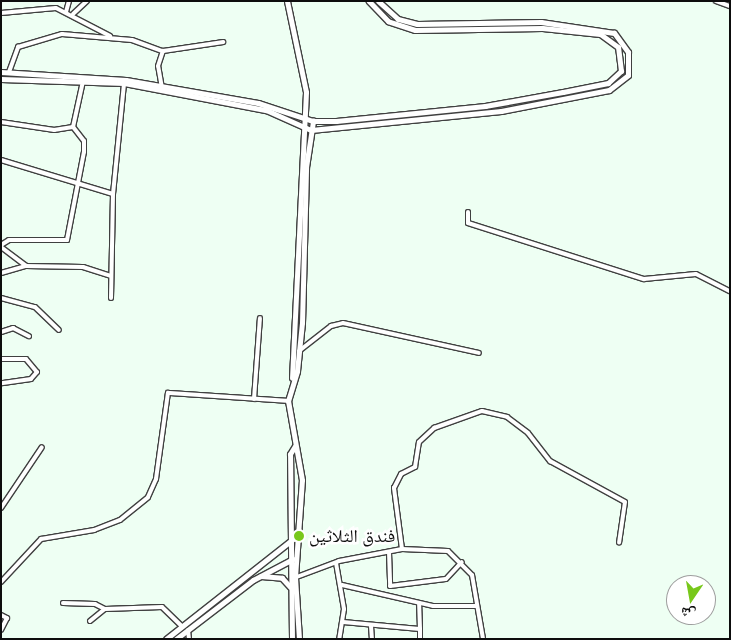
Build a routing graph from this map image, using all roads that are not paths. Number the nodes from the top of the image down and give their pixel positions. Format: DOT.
graph roads {
  1 [pos="44,1"];
  2 [pos="69,1"];
  3 [pos="87,1"];
  4 [pos="287,1"];
  5 [pos="369,1"];
  6 [pos="378,1"];
  7 [pos="716,1"];
  8 [pos="730,6"];
  9 [pos="48,7"];
  10 [pos="66,12"];
  11 [pos="1,13"];
  12 [pos="73,14"];
  13 [pos="112,37"];
  14 [pos="223,42"];
  15 [pos="163,51"];
  16 [pos="1,72"];
  17 [pos="9,72"];
  18 [pos="1,79"];
  19 [pos="84,80"];
  20 [pos="124,83"];
  21 [pos="162,88"];
  22 [pos="302,118"];
  23 [pos="313,121"];
  24 [pos="1,122"];
  25 [pos="73,127"];
  26 [pos="301,129"];
  27 [pos="311,130"];
  28 [pos="1,160"];
  29 [pos="76,184"];
  30 [pos="113,194"];
  31 [pos="468,212"];
  32 [pos="1,246"];
  33 [pos="26,266"];
  34 [pos="1,273"];
  35 [pos="111,276"];
  36 [pos="730,291"];
  37 [pos="1,298"];
  38 [pos="111,298"];
  39 [pos="260,318"];
  40 [pos="58,330"];
  41 [pos="1,332"];
  42 [pos="30,336"];
  43 [pos="299,351"];
  44 [pos="479,354"];
  45 [pos="1,359"];
  46 [pos="292,378"];
  47 [pos="1,382"];
  48 [pos="254,399"];
  49 [pos="288,401"];
  50 [pos="295,446"];
  51 [pos="42,447"];
  52 [pos="1,508"];
  53 [pos="298,536"];
  54 [pos="291,540"];
  55 [pos="619,543"];
  56 [pos="402,549"];
  57 [pos="389,552"];
  58 [pos="294,559"];
  59 [pos="462,562"];
  60 [pos="336,563"];
  61 [pos="260,576"];
  62 [pos="293,578"];
  63 [pos="1,582"];
  64 [pos="342,585"];
  65 [pos="291,588"];
  66 [pos="63,603"];
  67 [pos="419,603"];
  68 [pos="477,606"];
  69 [pos="105,609"];
  70 [pos="1,615"];
  71 [pos="90,621"];
  72 [pos="343,622"];
  73 [pos="182,626"];
  74 [pos="371,626"];
  75 [pos="420,629"];
  76 [pos="1,630"];
  77 [pos="188,630"];
  78 [pos="166,639"];
  79 [pos="176,639"];
  80 [pos="189,639"];
  81 [pos="292,639"];
  82 [pos="299,639"];
  83 [pos="338,639"];
  84 [pos="372,639"];
  85 [pos="420,639"];
  86 [pos="483,639"];
  1 -- 9 [label="street"];
  2 -- 10 [label="street"];
  3 -- 12 [label="street"];
  4 -- 22 [label="street"];
  5 -- 23 [label="street"];
  6 -- 27 [label="street"];
  7 -- 8 [label="street"];
  9 -- 10 [label="street"];
  9 -- 11 [label="street"];
  10 -- 12 [label="street"];
  12 -- 13 [label="street"];
  13 -- 15 [label="street"];
  13 -- 17 [label="street"];
  14 -- 15 [label="street"];
  15 -- 21 [label="street"];
  16 -- 17 [label="street"];
  17 -- 21 [label="street"];
  18 -- 19 [label="street"];
  19 -- 20 [label="street"];
  19 -- 25 [label="street"];
  20 -- 21 [label="street"];
  20 -- 30 [label="street"];
  21 -- 22 [label="street"];
  21 -- 26 [label="street"];
  22 -- 23 [label="street"];
  22 -- 26 [label="street"];
  23 -- 27 [label="street"];
  24 -- 25 [label="street"];
  25 -- 29 [label="street"];
  26 -- 27 [label="street"];
  26 -- 46 [label="street"];
  27 -- 43 [label="street"];
  28 -- 29 [label="street"];
  29 -- 30 [label="street"];
  29 -- 32 [label="street"];
  30 -- 35 [label="street"];
  31 -- 36 [label="street"];
  32 -- 33 [label="street"];
  33 -- 34 [label="street"];
  33 -- 35 [label="street"];
  35 -- 38 [label="street"];
  37 -- 40 [label="street"];
  39 -- 48 [label="street"];
  41 -- 42 [label="street"];
  43 -- 44 [label="street"];
  43 -- 46 [label="street"];
  45 -- 47 [label="street"];
  46 -- 49 [label="street"];
  48 -- 49 [label="street"];
  48 -- 63 [label="street"];
  49 -- 50 [label="street"];
  50 -- 53 [label="street"];
  50 -- 54 [label="street"];
  51 -- 52 [label="street"];
  53 -- 54 [label="street"];
  53 -- 58 [label="street"];
  54 -- 58 [label="street"];
  54 -- 73 [label="street"];
  55 -- 56 [label="street"];
  56 -- 57 [label="street"];
  56 -- 59 [label="street"];
  57 -- 59 [label="street"];
  57 -- 60 [label="street"];
  58 -- 61 [label="street"];
  58 -- 62 [label="street"];
  59 -- 68 [label="street"];
  60 -- 62 [label="street"];
  60 -- 64 [label="street"];
  61 -- 65 [label="street"];
  61 -- 77 [label="street"];
  62 -- 65 [label="street"];
  62 -- 82 [label="street"];
  64 -- 67 [label="street"];
  64 -- 72 [label="street"];
  65 -- 81 [label="street"];
  66 -- 69 [label="street"];
  67 -- 68 [label="street"];
  67 -- 75 [label="street"];
  68 -- 86 [label="street"];
  69 -- 71 [label="street"];
  69 -- 73 [label="street"];
  70 -- 76 [label="street"];
  72 -- 74 [label="street"];
  72 -- 83 [label="street"];
  73 -- 78 [label="street"];
  74 -- 75 [label="street"];
  74 -- 84 [label="street"];
  75 -- 85 [label="street"];
  77 -- 79 [label="street"];
  77 -- 80 [label="street"];
}
